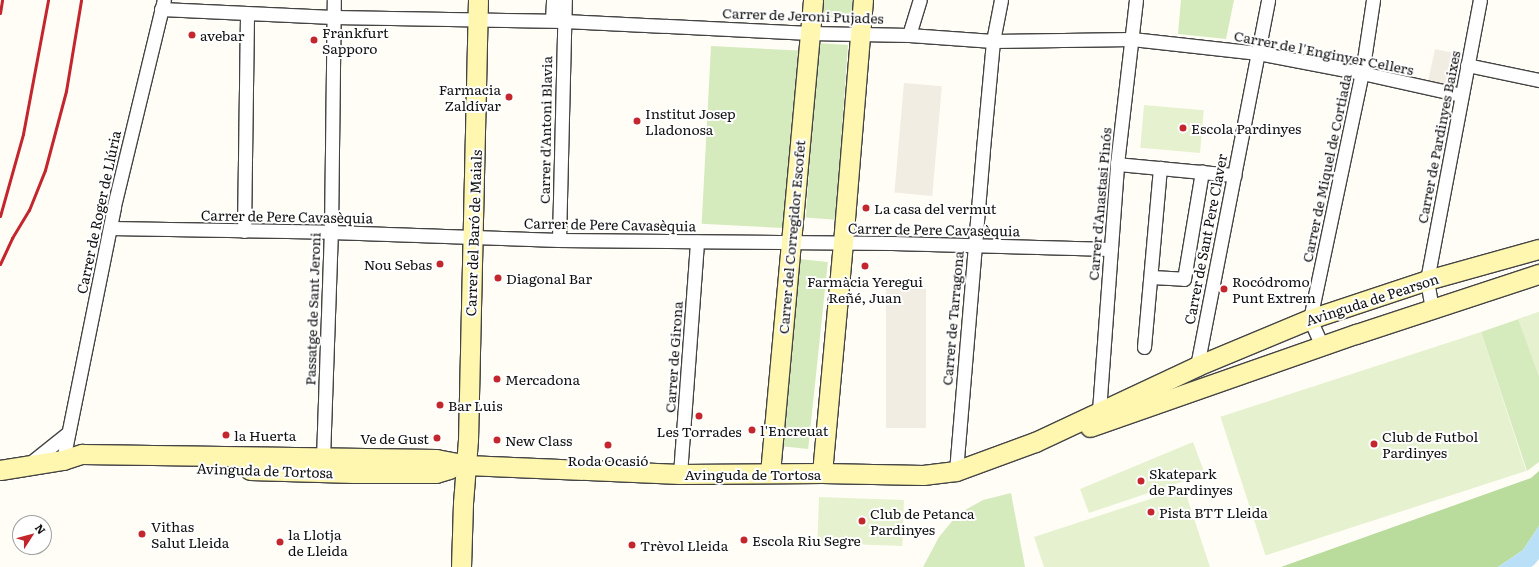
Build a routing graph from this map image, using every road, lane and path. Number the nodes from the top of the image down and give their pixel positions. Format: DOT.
graph roads {
  1 [pos="334,0"];
  2 [pos="478,0"];
  3 [pos="553,0"];
  4 [pos="565,0"];
  5 [pos="813,0"];
  6 [pos="863,0"];
  7 [pos="920,0"];
  8 [pos="1002,0"];
  9 [pos="1136,0"];
  10 [pos="1268,0"];
  11 [pos="1373,0"];
  12 [pos="1480,0"];
  13 [pos="163,5"];
  14 [pos="247,14"];
  15 [pos="333,17"];
  16 [pos="477,19"];
  17 [pos="558,20"];
  18 [pos="810,33"];
  19 [pos="860,34"];
  20 [pos="909,35"];
  21 [pos="1132,39"];
  22 [pos="994,41"];
  23 [pos="1258,53"];
  24 [pos="1467,65"];
  25 [pos="1362,73"];
  26 [pos="1539,80"];
  27 [pos="1461,95"];
  28 [pos="1117,164"];
  29 [pos="1160,168"];
  30 [pos="1202,172"];
  31 [pos="1234,175"];
  32 [pos="110,228"];
  33 [pos="244,231"];
  34 [pos="331,232"];
  35 [pos="472,236"];
  36 [pos="559,240"];
  37 [pos="697,242"];
  38 [pos="791,243"];
  39 [pos="843,243"];
  40 [pos="975,246"];
  41 [pos="1111,249"];
  42 [pos="1539,249"];
  43 [pos="1539,274"];
  44 [pos="1151,277"];
  45 [pos="1427,280"];
  46 [pos="1432,309"];
  47 [pos="1310,318"];
  48 [pos="1322,346"];
  49 [pos="1144,347"];
  50 [pos="1203,363"];
  51 [pos="1215,384"];
  52 [pos="1186,394"];
  53 [pos="1099,418"];
  54 [pos="68,433"];
  55 [pos="323,458"];
  56 [pos="63,460"];
  57 [pos="466,465"];
  58 [pos="22,466"];
  59 [pos="0,470"];
  60 [pos="956,471"];
  61 [pos="770,473"];
  62 [pos="822,473"];
  63 [pos="680,474"];
  64 [pos="461,567"];
  1 -- 15 [label="street, Passatge de Sant Jeroni"];
  2 -- 16 [label="street, Carrer del Baró de Maials"];
  3 -- 17 [label="street"];
  4 -- 17 [label="street"];
  5 -- 18 [label="street, Carrer del Corregidor Escofet"];
  6 -- 19 [label="street"];
  7 -- 20 [label="street"];
  8 -- 22 [label="street, Carrer de Tarragona"];
  9 -- 21 [label="street, Carrer d'Anastasi Pinós"];
  10 -- 23 [label="street, Carrer de Sant Pere Claver"];
  11 -- 25 [label="street, Carrer de Miquel de Cortiada"];
  12 -- 24 [label="street, Carrer de Pardinyes Baixes"];
  13 -- 14 [label="street, Carrer de Jeroni Pujades"];
  13 -- 32 [label="street, Carrer de Roger de Llúria"];
  14 -- 15 [label="street, Carrer de Jeroni Pujades"];
  14 -- 33 [label="street"];
  15 -- 16 [label="street, Carrer de Jeroni Pujades"];
  15 -- 34 [label="street, Passatge de Sant Jeroni"];
  16 -- 17 [label="street, Carrer de Jeroni Pujades"];
  16 -- 35 [label="street, Carrer del Baró de Maials"];
  17 -- 18 [label="street, Carrer de Jeroni Pujades"];
  17 -- 36 [label="street, Carrer d'Antoni Blavia"];
  18 -- 19 [label="street, Carrer de Jeroni Pujades"];
  18 -- 38 [label="street, Carrer del Corregidor Escofet"];
  19 -- 20 [label="street, Carrer de Jeroni Pujades"];
  19 -- 39 [label="street"];
  20 -- 22 [label="street, Carrer de Jeroni Pujades"];
  21 -- 22 [label="street, Carrer de Jeroni Pujades"];
  21 -- 23 [label="street, Carrer de l'Enginyer Cellers"];
  21 -- 28 [label="street, Carrer d'Anastasi Pinós"];
  22 -- 40 [label="street, Carrer de Tarragona"];
  23 -- 25 [label="street, Carrer de l'Enginyer Cellers"];
  23 -- 31 [label="street, Carrer de Sant Pere Claver"];
  24 -- 26 [label="street"];
  24 -- 27 [label="street, Carrer de Pardinyes Baixes"];
  25 -- 27 [label="street, Carrer de l'Enginyer Cellers"];
  25 -- 47 [label="street, Carrer de Miquel de Cortiada"];
  27 -- 45 [label="street, Carrer de Pardinyes Baixes"];
  28 -- 29 [label="street"];
  28 -- 41 [label="street, Carrer d'Anastasi Pinós"];
  29 -- 30 [label="street"];
  29 -- 44 [label="street"];
  30 -- 31 [label="street"];
  30 -- 44 [label="street"];
  31 -- 50 [label="street, Carrer de Sant Pere Claver"];
  32 -- 33 [label="street, Carrer de Pere Cavasèquia"];
  32 -- 54 [label="street, Carrer de Roger de Llúria"];
  33 -- 34 [label="street, Carrer de Pere Cavasèquia"];
  34 -- 35 [label="street, Carrer de Pere Cavasèquia"];
  34 -- 55 [label="street, Passatge de Sant Jeroni"];
  35 -- 36 [label="street, Carrer de Pere Cavasèquia"];
  35 -- 57 [label="street, Carrer del Baró de Maials"];
  36 -- 37 [label="street, Carrer de Pere Cavasèquia"];
  37 -- 38 [label="street, Carrer de Pere Cavasèquia"];
  37 -- 63 [label="street, Carrer de Girona"];
  38 -- 39 [label="street, Carrer de Pere Cavasèquia"];
  38 -- 61 [label="street, Carrer del Corregidor Escofet"];
  39 -- 40 [label="street, Carrer de Pere Cavasèquia"];
  39 -- 62 [label="street"];
  40 -- 41 [label="street, Carrer de Pere Cavasèquia"];
  40 -- 60 [label="street, Carrer de Tarragona"];
  41 -- 53 [label="street, Carrer d'Anastasi Pinós"];
  42 -- 45 [label="street, Avinguda de Pearson"];
  43 -- 46 [label="street, Avinguda de Pearson"];
  44 -- 49 [label="street"];
  45 -- 46 [label="street"];
  45 -- 47 [label="street, Avinguda de Pearson"];
  46 -- 48 [label="street, Avinguda de Pearson"];
  47 -- 48 [label="street"];
  47 -- 50 [label="street, Avinguda de Pearson"];
  48 -- 51 [label="street, Avinguda de Pearson"];
  50 -- 51 [label="street"];
  50 -- 52 [label="street"];
  50 -- 53 [label="street, Avinguda de Pearson"];
  51 -- 52 [label="street, Avinguda de Pearson"];
  52 -- 53 [label="street, Avinguda de Pearson"];
  53 -- 60 [label="street, Avinguda de Tortosa"];
  54 -- 56 [label="street, Carrer de Roger de Llúria"];
  54 -- 58 [label="street"];
  55 -- 56 [label="street, Avinguda de Tortosa"];
  55 -- 57 [label="street, Avinguda de Tortosa"];
  56 -- 57 [label="street, Avinguda de Tortosa"];
  56 -- 58 [label="street, Avinguda de Tortosa"];
  57 -- 63 [label="street, Avinguda de Tortosa"];
  57 -- 64 [label="street, Carrer del Baró de Maials"];
  58 -- 59 [label="street, Avinguda de Tortosa"];
  60 -- 62 [label="street, Avinguda de Tortosa"];
  61 -- 62 [label="street, Avinguda de Tortosa"];
  61 -- 63 [label="street, Avinguda de Tortosa"];
}
